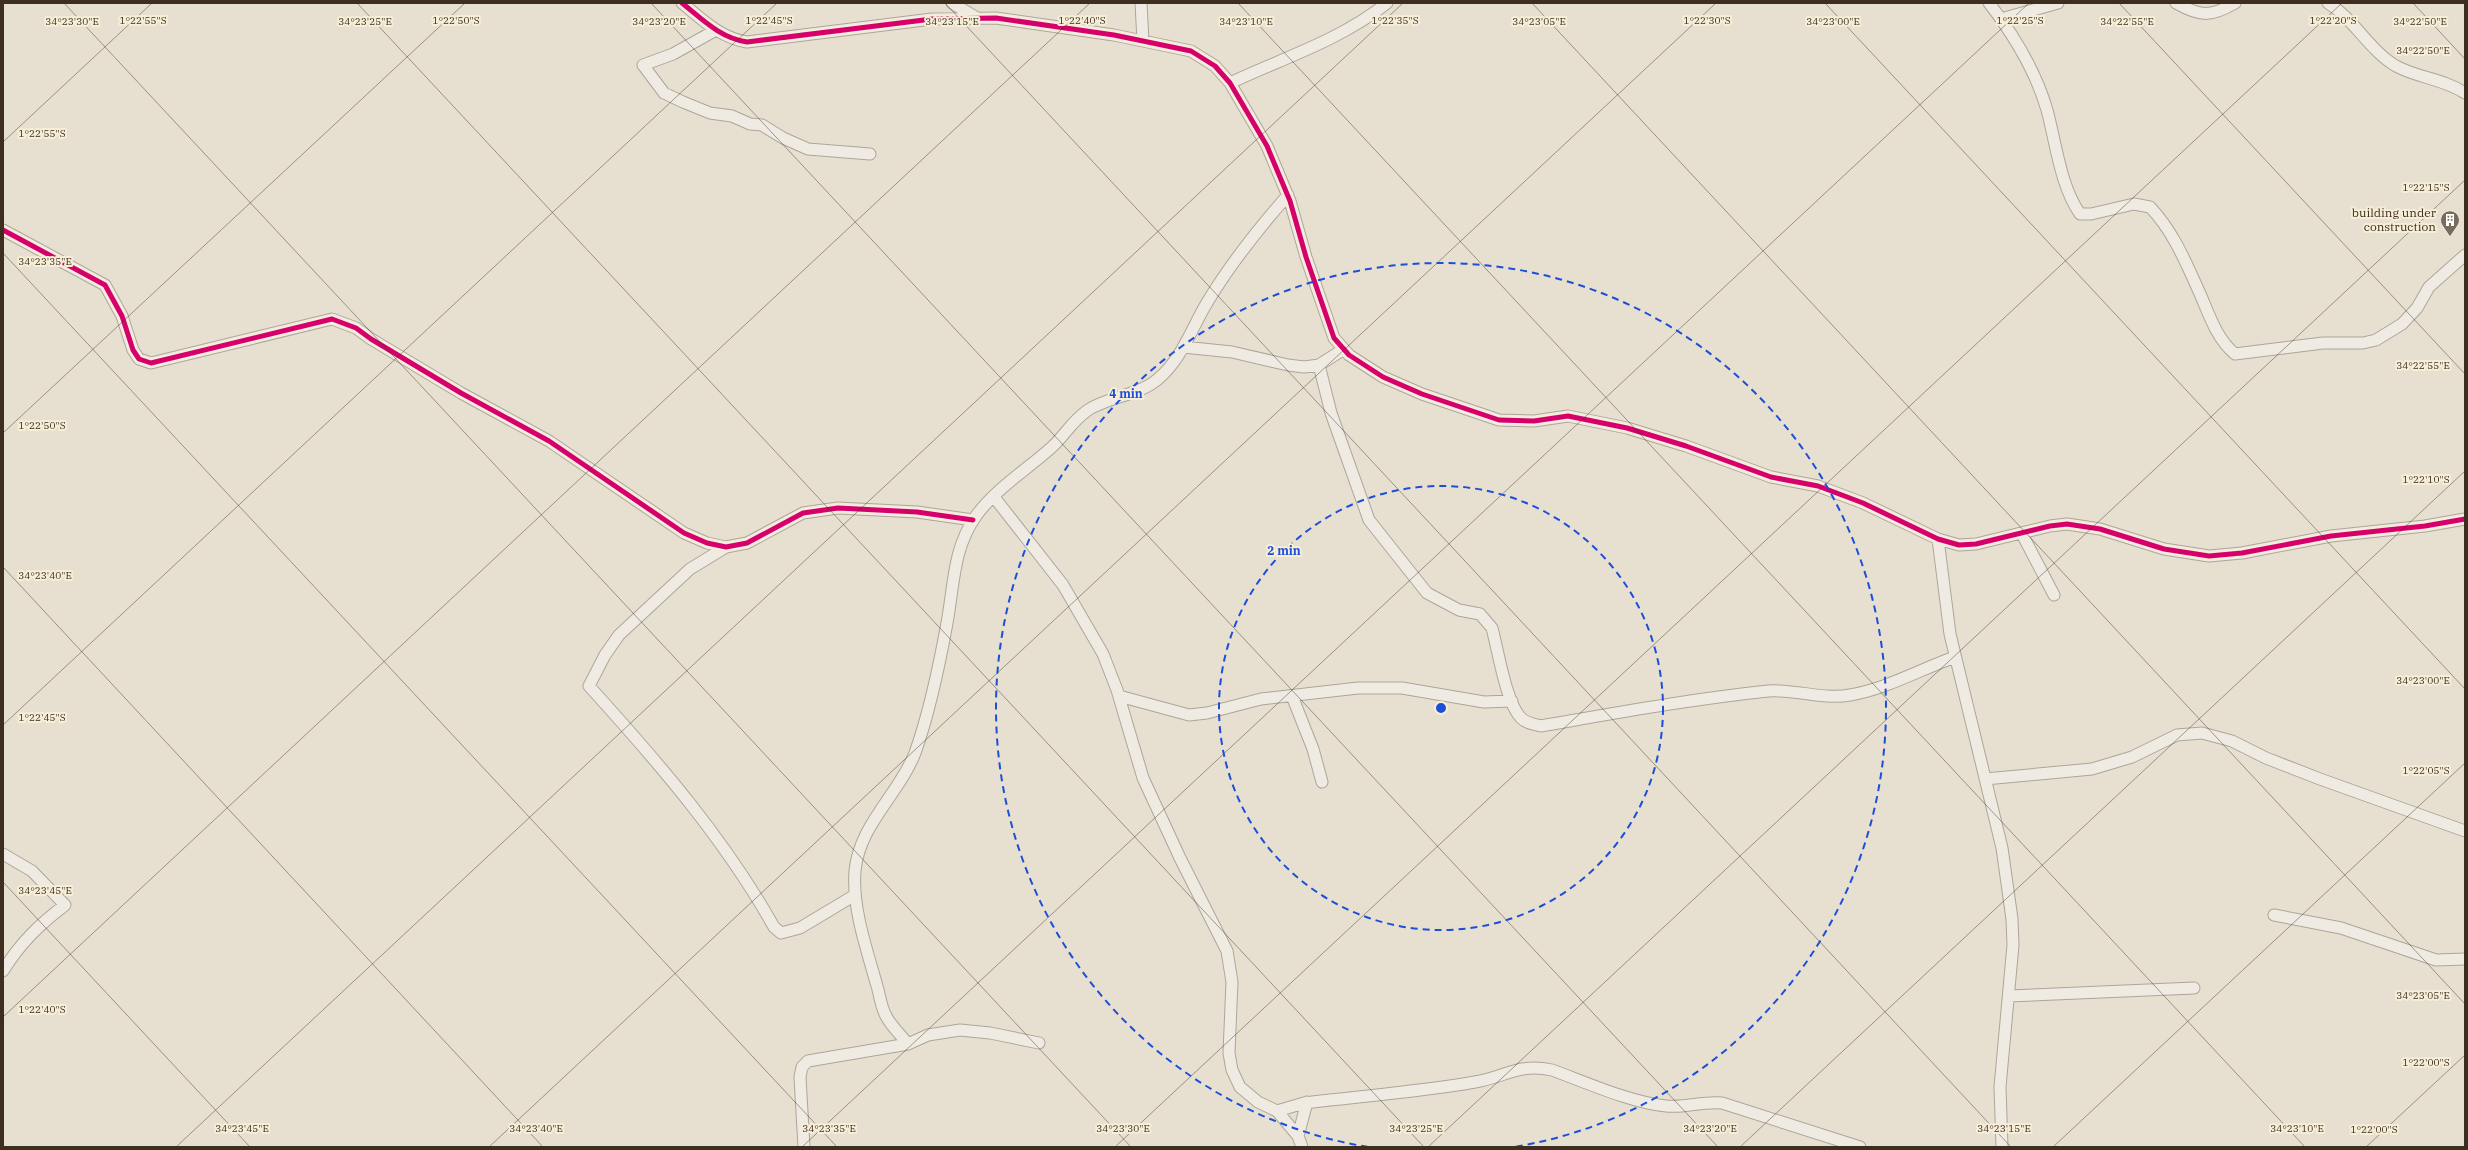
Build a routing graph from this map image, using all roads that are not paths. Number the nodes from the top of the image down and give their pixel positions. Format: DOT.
graph roads {
  1 [pos="682,3"];
  2 [pos="952,3"];
  3 [pos="1141,3"];
  4 [pos="1387,3"];
  5 [pos="1989,3"];
  6 [pos="2058,3"];
  7 [pos="2176,3"];
  8 [pos="2235,3"];
  9 [pos="2328,3"];
  10 [pos="978,18"];
  11 [pos="2001,19"];
  12 [pos="716,30"];
  13 [pos="1143,41"];
  14 [pos="1230,82"];
  15 [pos="2465,93"];
  16 [pos="870,154"];
  17 [pos="1288,195"];
  18 [pos="3,230"];
  19 [pos="2465,256"];
  20 [pos="1183,347"];
  21 [pos="1344,349"];
  22 [pos="1319,365"];
  23 [pos="994,497"];
  24 [pos="2465,519"];
  25 [pos="973,520"];
  26 [pos="2022,534"];
  27 [pos="1938,538"];
  28 [pos="726,547"];
  29 [pos="2054,595"];
  30 [pos="1955,657"];
  31 [pos="1119,696"];
  32 [pos="1292,696"];
  33 [pos="1512,701"];
  34 [pos="1985,779"];
  35 [pos="1322,782"];
  36 [pos="2465,831"];
  37 [pos="3,854"];
  38 [pos="855,895"];
  39 [pos="2274,915"];
  40 [pos="2465,958"];
  41 [pos="3,971"];
  42 [pos="2194,988"];
  43 [pos="2008,996"];
  44 [pos="1039,1043"];
  45 [pos="908,1044"];
  46 [pos="1307,1102"];
  47 [pos="1277,1111"];
  48 [pos="1298,1136"];
  49 [pos="804,1147"];
  50 [pos="1302,1147"];
  51 [pos="1860,1147"];
  52 [pos="2002,1147"];
  1 -- 12 [label="street"];
  2 -- 10 [label="street"];
  3 -- 13 [label="street"];
  4 -- 14 [label="street"];
  5 -- 11 [label="street"];
  6 -- 11 [label="street"];
  7 -- 8 [label="street"];
  9 -- 15 [label="street"];
  10 -- 12 [label="street"];
  10 -- 13 [label="street"];
  11 -- 19 [label="street"];
  12 -- 16 [label="street"];
  13 -- 14 [label="street"];
  14 -- 17 [label="street"];
  17 -- 20 [label="street"];
  17 -- 21 [label="street"];
  18 -- 28 [label="street"];
  20 -- 22 [label="street"];
  20 -- 23 [label="street"];
  21 -- 22 [label="street"];
  21 -- 27 [label="street"];
  22 -- 33 [label="street"];
  23 -- 25 [label="street"];
  23 -- 31 [label="street"];
  24 -- 26 [label="street"];
  25 -- 28 [label="street"];
  25 -- 38 [label="street"];
  26 -- 27 [label="street"];
  26 -- 29 [label="street"];
  27 -- 30 [label="street"];
  28 -- 38 [label="street"];
  30 -- 33 [label="street"];
  30 -- 34 [label="street"];
  31 -- 32 [label="street"];
  31 -- 47 [label="street"];
  32 -- 33 [label="street"];
  32 -- 35 [label="street"];
  34 -- 36 [label="street"];
  34 -- 43 [label="street"];
  37 -- 41 [label="street"];
  38 -- 45 [label="street"];
  39 -- 40 [label="street"];
  42 -- 43 [label="street"];
  43 -- 52 [label="street"];
  44 -- 45 [label="street"];
  45 -- 49 [label="street"];
  46 -- 47 [label="street"];
  46 -- 48 [label="street"];
  46 -- 51 [label="street"];
  47 -- 48 [label="street"];
  48 -- 50 [label="street"];
}
